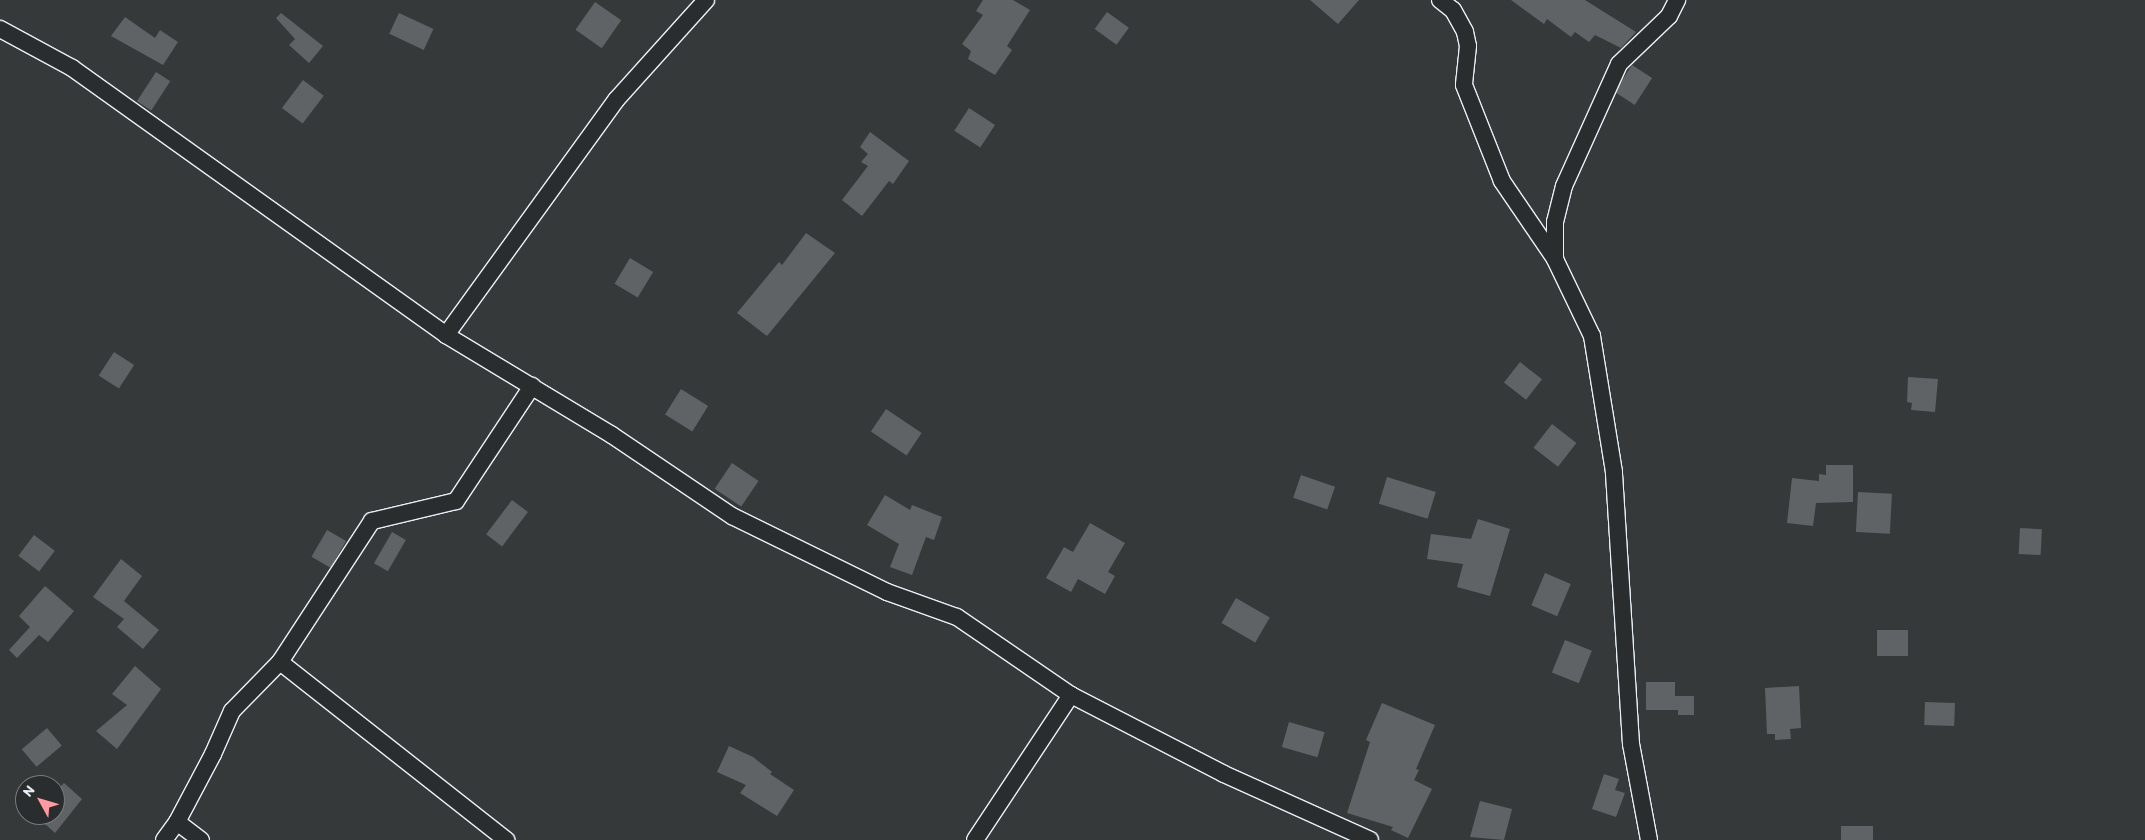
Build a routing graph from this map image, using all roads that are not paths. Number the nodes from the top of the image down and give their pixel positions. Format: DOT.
graph roads {
  1 [pos="706,0"];
  2 [pos="1440,0"];
  3 [pos="1676,0"];
  4 [pos="0,29"];
  5 [pos="1554,258"];
  6 [pos="446,335"];
  7 [pos="532,386"];
  8 [pos="280,662"];
  9 [pos="1071,695"];
  10 [pos="177,822"];
  11 [pos="164,840"];
  12 [pos="201,840"];
  13 [pos="506,840"];
  14 [pos="975,840"];
  15 [pos="1370,840"];
  16 [pos="1649,840"];
  1 -- 6 [label="street"];
  2 -- 5 [label="street"];
  3 -- 5 [label="street"];
  4 -- 6 [label="street"];
  5 -- 16 [label="street"];
  6 -- 7 [label="street"];
  7 -- 8 [label="street"];
  7 -- 9 [label="street"];
  8 -- 10 [label="street"];
  8 -- 13 [label="street"];
  9 -- 14 [label="street"];
  9 -- 15 [label="street"];
  10 -- 11 [label="street"];
  10 -- 12 [label="street"];
}
